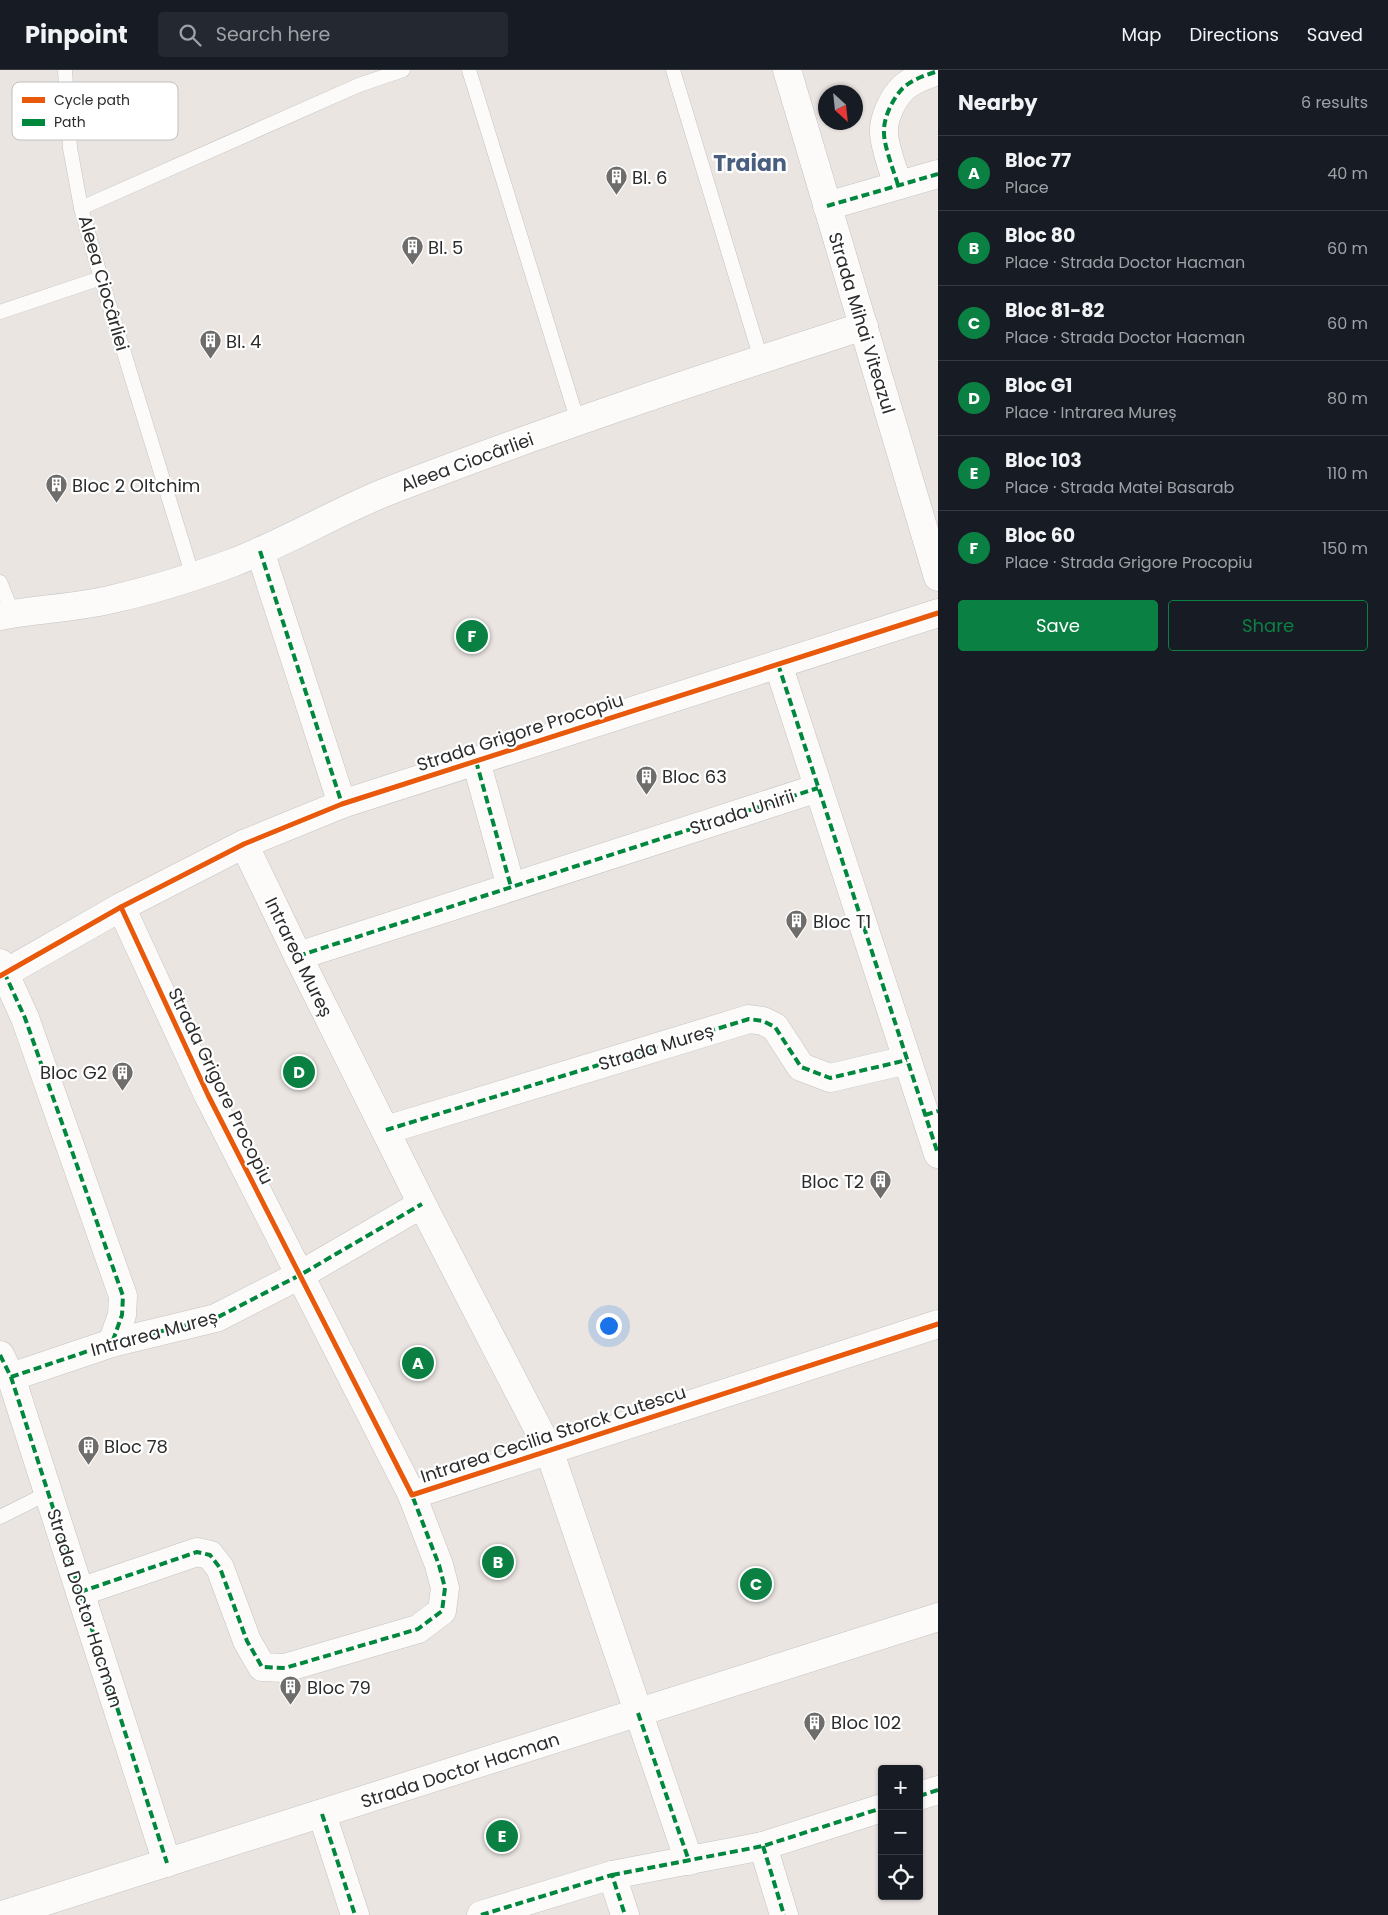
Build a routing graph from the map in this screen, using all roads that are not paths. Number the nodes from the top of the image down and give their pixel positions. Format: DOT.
graph roads {
  1 [pos="403,70"];
  2 [pos="469,70"];
  3 [pos="673,70"];
  4 [pos="787,70"];
  5 [pos="938,71"];
  6 [pos="69,140"];
  7 [pos="938,174"];
  8 [pos="898,186"];
  9 [pos="827,206"];
  10 [pos="81,208"];
  11 [pos="101,278"];
  12 [pos="0,312"];
  13 [pos="864,326"];
  14 [pos="761,359"];
  15 [pos="578,422"];
  16 [pos="260,552"];
  17 [pos="193,576"];
  18 [pos="938,577"];
  19 [pos="0,582"];
  20 [pos="938,613"];
  21 [pos="7,615"];
  22 [pos="778,664"];
  23 [pos="476,761"];
  24 [pos="818,788"];
  25 [pos="342,804"];
  26 [pos="244,844"];
  27 [pos="511,887"];
  28 [pos="121,907"];
  29 [pos="298,956"];
  30 [pos="1,970"];
  31 [pos="907,1060"];
  32 [pos="932,1113"];
  33 [pos="386,1130"];
  34 [pos="938,1154"];
  35 [pos="422,1204"];
  36 [pos="300,1275"];
  37 [pos="938,1324"];
  38 [pos="112,1343"];
  39 [pos="6,1366"];
  40 [pos="549,1450"];
  41 [pos="48,1493"];
  42 [pos="412,1495"];
  43 [pos="0,1517"];
  44 [pos="80,1592"];
  45 [pos="938,1617"];
  46 [pos="638,1713"];
  47 [pos="938,1790"];
  48 [pos="923,1795"];
  49 [pos="878,1809"];
  50 [pos="322,1814"];
  51 [pos="763,1846"];
  52 [pos="689,1861"];
  53 [pos="167,1863"];
  54 [pos="612,1875"];
  55 [pos="2,1915"];
  56 [pos="355,1915"];
  57 [pos="481,1915"];
  58 [pos="625,1915"];
  59 [pos="784,1915"];
  1 -- 10 [label="lane, Aleea Ciocârliei"];
  2 -- 15 [label="lane"];
  3 -- 14 [label="lane"];
  4 -- 9 [label="street, Strada Mihai Viteazul"];
  5 -- 8 [label="street"];
  6 -- 10 [label="lane"];
  7 -- 8 [label="street"];
  8 -- 9 [label="street"];
  9 -- 13 [label="street, Strada Mihai Viteazul"];
  10 -- 11 [label="lane, Aleea Ciocârliei"];
  11 -- 12 [label="lane"];
  11 -- 17 [label="lane, Aleea Ciocârliei"];
  13 -- 14 [label="street, Aleea Ciocârliei"];
  13 -- 18 [label="street, Strada Mihai Viteazul"];
  14 -- 15 [label="street, Aleea Ciocârliei"];
  15 -- 16 [label="street, Aleea Ciocârliei"];
  16 -- 17 [label="street, Aleea Ciocârliei"];
  16 -- 25 [label="street"];
  17 -- 21 [label="street, Aleea Ciocârliei"];
  19 -- 21 [label="lane, Aleea Ciocârliei"];
  20 -- 22 [label="street, Strada Grigore Procopiu"];
  22 -- 23 [label="street, Strada Grigore Procopiu"];
  22 -- 24 [label="street"];
  23 -- 25 [label="street, Strada Grigore Procopiu"];
  23 -- 27 [label="street"];
  24 -- 27 [label="street, Strada Unirii"];
  24 -- 31 [label="street, Strada Unirii"];
  25 -- 26 [label="street, Strada Grigore Procopiu"];
  26 -- 28 [label="street, Strada Grigore Procopiu"];
  26 -- 29 [label="street, Intrarea Mureș"];
  27 -- 29 [label="street, Strada Unirii"];
  28 -- 30 [label="street, Strada Grigore Procopiu"];
  28 -- 36 [label="street, Strada Grigore Procopiu"];
  29 -- 33 [label="street, Intrarea Mureș"];
  30 -- 38 [label="street, Strada Grigore Procopiu"];
  31 -- 32 [label="street, Strada Unirii"];
  31 -- 33 [label="street, Strada Mureș"];
  32 -- 34 [label="street, Strada Unirii"];
  33 -- 35 [label="street, Intrarea Mureș"];
  35 -- 36 [label="street, Intrarea Mureș"];
  35 -- 40 [label="street, Intrarea Mureș"];
  36 -- 38 [label="street, Intrarea Mureș"];
  36 -- 42 [label="street, Intrarea Cecilia Storck Cutescu"];
  37 -- 40 [label="street, Intrarea Cecilia Storck Cutescu"];
  38 -- 39 [label="street, Intrarea Mureș"];
  39 -- 41 [label="street, Strada Doctor Hacman"];
  40 -- 42 [label="street, Intrarea Cecilia Storck Cutescu"];
  40 -- 46 [label="street"];
  41 -- 43 [label="lane"];
  41 -- 44 [label="street, Strada Doctor Hacman"];
  42 -- 44 [label="street"];
  44 -- 53 [label="street, Strada Doctor Hacman"];
  45 -- 46 [label="street, Strada Doctor Hacman"];
  46 -- 50 [label="street, Strada Doctor Hacman"];
  46 -- 52 [label="street"];
  47 -- 48 [label="street"];
  49 -- 51 [label="street"];
  50 -- 53 [label="street, Strada Doctor Hacman"];
  50 -- 56 [label="street"];
  51 -- 52 [label="street"];
  51 -- 59 [label="street"];
  52 -- 54 [label="street"];
  53 -- 55 [label="street, Strada Doctor Hacman"];
  54 -- 57 [label="street"];
  54 -- 58 [label="street"];
}
